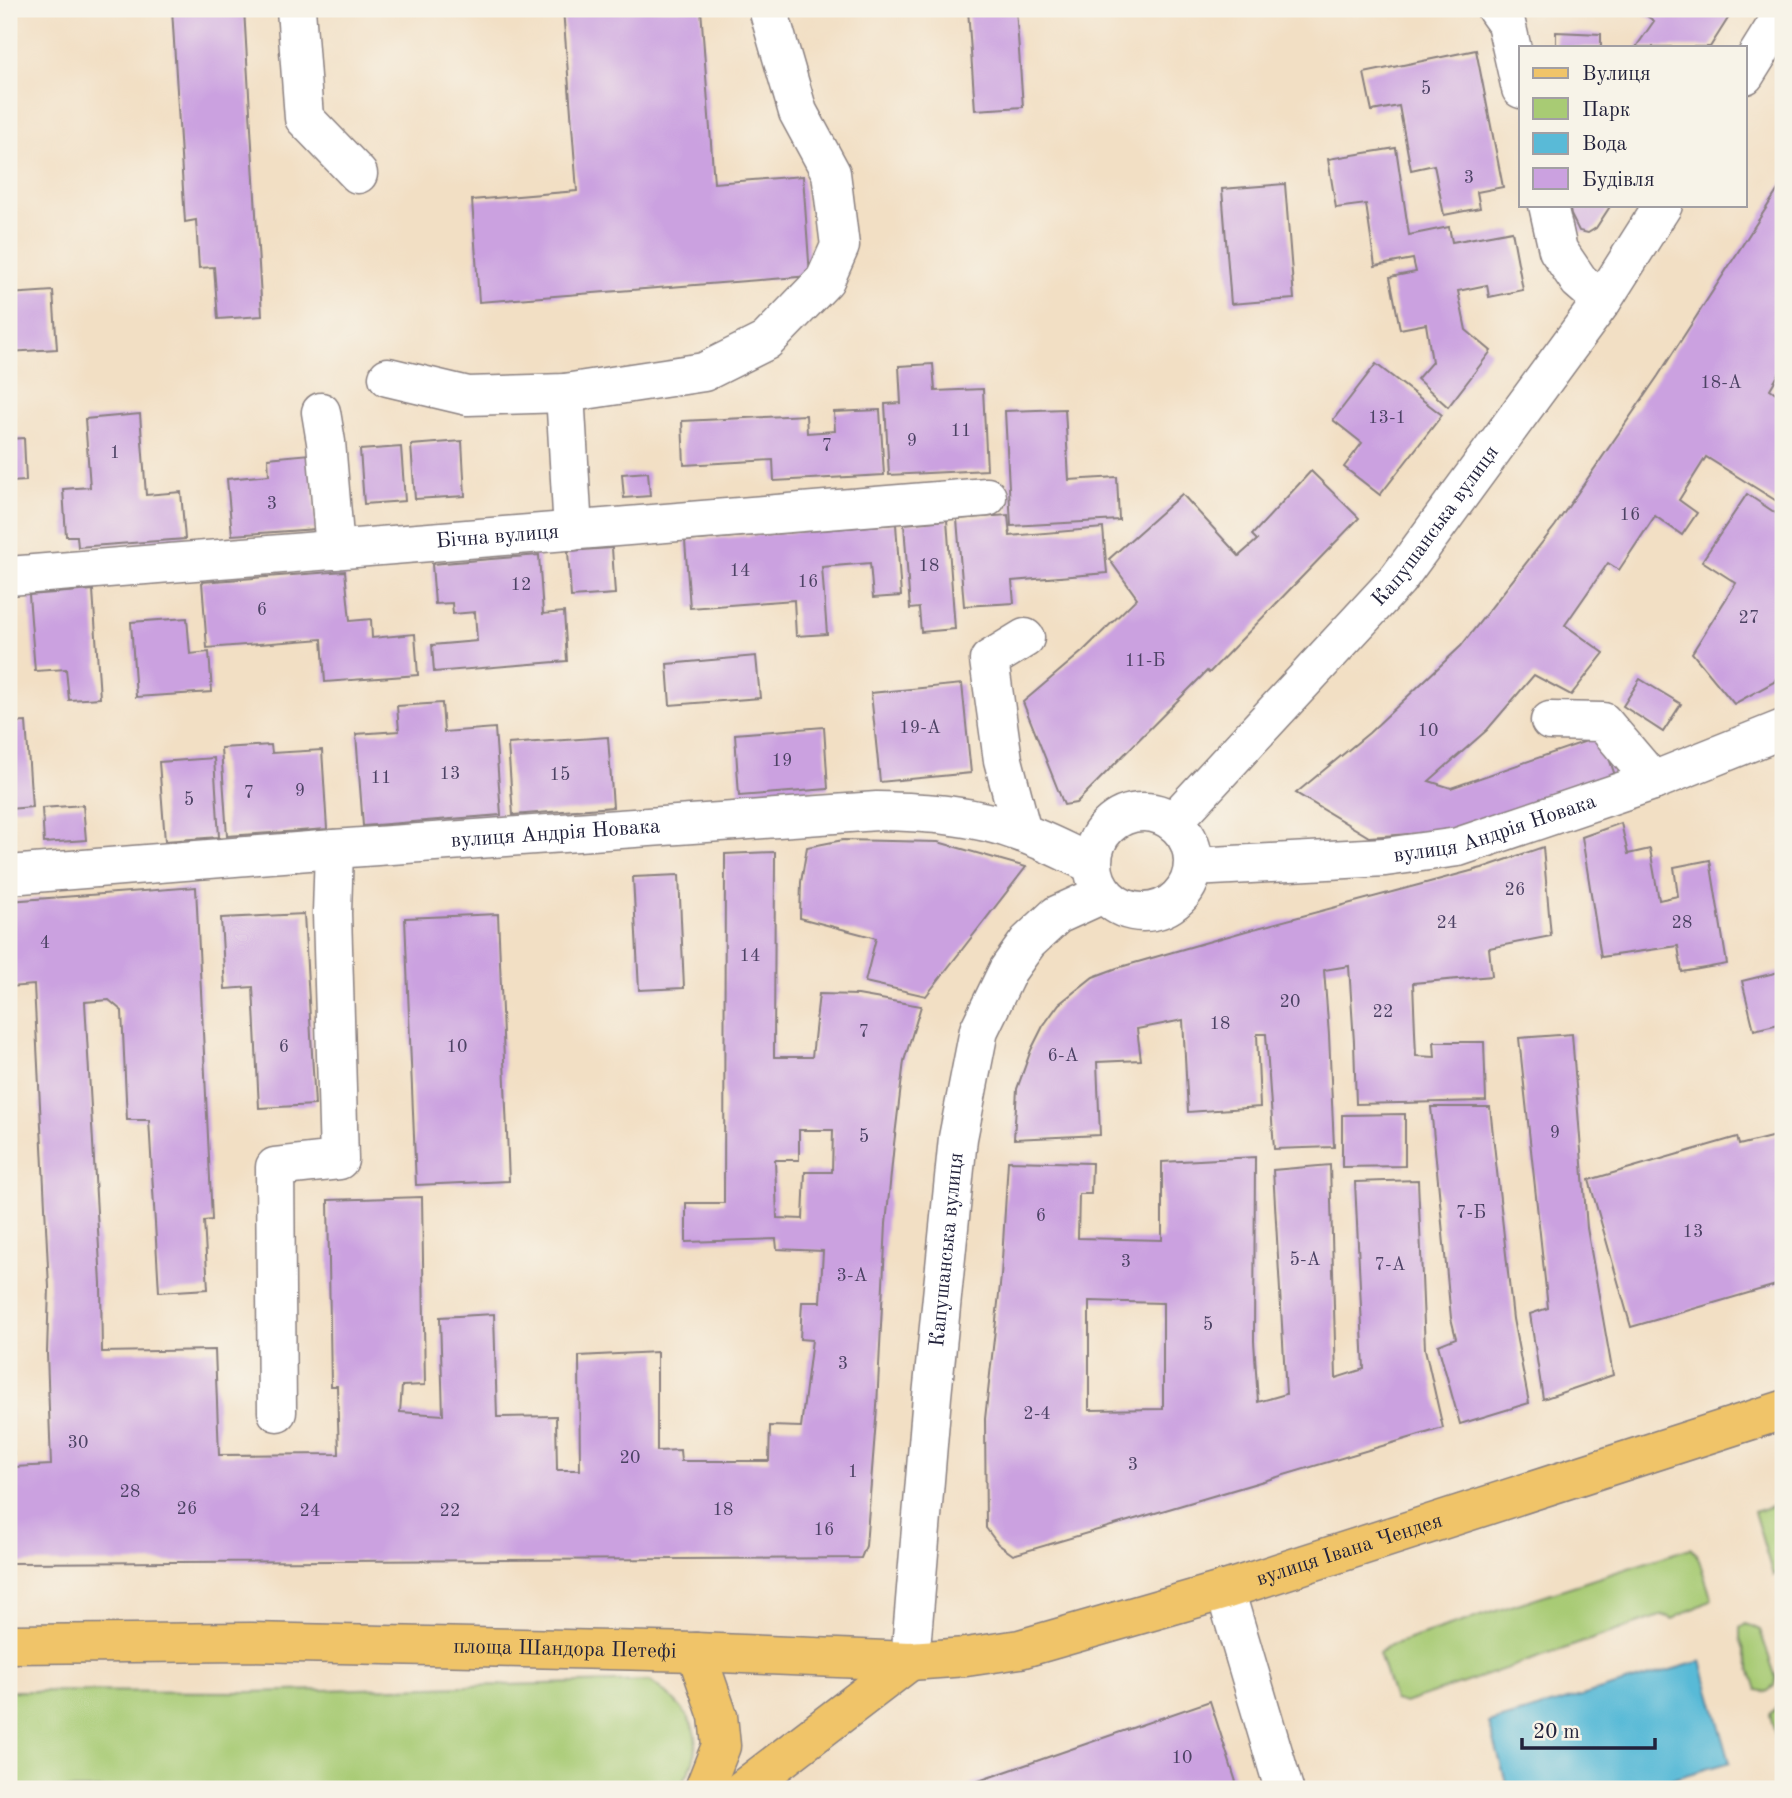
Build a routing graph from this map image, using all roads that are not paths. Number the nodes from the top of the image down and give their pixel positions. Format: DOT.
graph roads {
  1 [pos="296,9"];
  2 [pos="768,9"];
  3 [pos="1496,9"];
  4 [pos="1783,14"];
  5 [pos="1746,73"];
  6 [pos="1519,80"];
  7 [pos="358,174"];
  8 [pos="1548,206"];
  9 [pos="1662,206"];
  10 [pos="1602,302"];
  11 [pos="387,377"];
  12 [pos="565,393"];
  13 [pos="321,412"];
  14 [pos="987,497"];
  15 [pos="573,531"];
  16 [pos="335,550"];
  17 [pos="9,576"];
  18 [pos="1025,638"];
  19 [pos="1550,721"];
  20 [pos="1783,729"];
  21 [pos="1653,780"];
  22 [pos="1173,822"];
  23 [pos="1022,832"];
  24 [pos="334,849"];
  25 [pos="1194,867"];
  26 [pos="9,875"];
  27 [pos="1098,879"];
  28 [pos="1783,1410"];
  29 [pos="277,1412"];
  30 [pos="1225,1590"];
  31 [pos="9,1644"];
  32 [pos="696,1653"];
  33 [pos="910,1661"];
  34 [pos="704,1789"];
  35 [pos="743,1789"];
  36 [pos="1284,1789"];
  1 -- 7 [label="street"];
  2 -- 12 [label="street"];
  3 -- 6 [label="street"];
  4 -- 5 [label="street"];
  8 -- 10 [label="street"];
  9 -- 10 [label="street, Капушанська вулиця"];
  10 -- 22 [label="street, Капушанська вулиця"];
  11 -- 12 [label="street"];
  12 -- 15 [label="street"];
  13 -- 16 [label="street"];
  14 -- 15 [label="street, Бічна вулиця"];
  15 -- 16 [label="street, Бічна вулиця"];
  16 -- 17 [label="street, Бічна вулиця"];
  18 -- 23 [label="street"];
  19 -- 21 [label="street"];
  20 -- 21 [label="street, вулиця Андрія Новака"];
  21 -- 25 [label="street, вулиця Андрія Новака"];
  22 -- 25 [label="street"];
  22 -- 27 [label="street"];
  23 -- 24 [label="street, вулиця Андрія Новака"];
  23 -- 27 [label="street, вулиця Андрія Новака"];
  24 -- 26 [label="street, вулиця Андрія Новака"];
  24 -- 29 [label="street"];
  25 -- 27 [label="street"];
  27 -- 33 [label="street, Капушанська вулиця"];
  28 -- 30 [label="main road, вулиця Івана Чендея"];
  30 -- 33 [label="main road, вулиця Івана Чендея"];
  30 -- 36 [label="street"];
  31 -- 32 [label="main road, площа Шандора Петефі"];
  32 -- 33 [label="main road, площа Шандора Петефі"];
  32 -- 34 [label="main road"];
  33 -- 35 [label="main road"];
}
